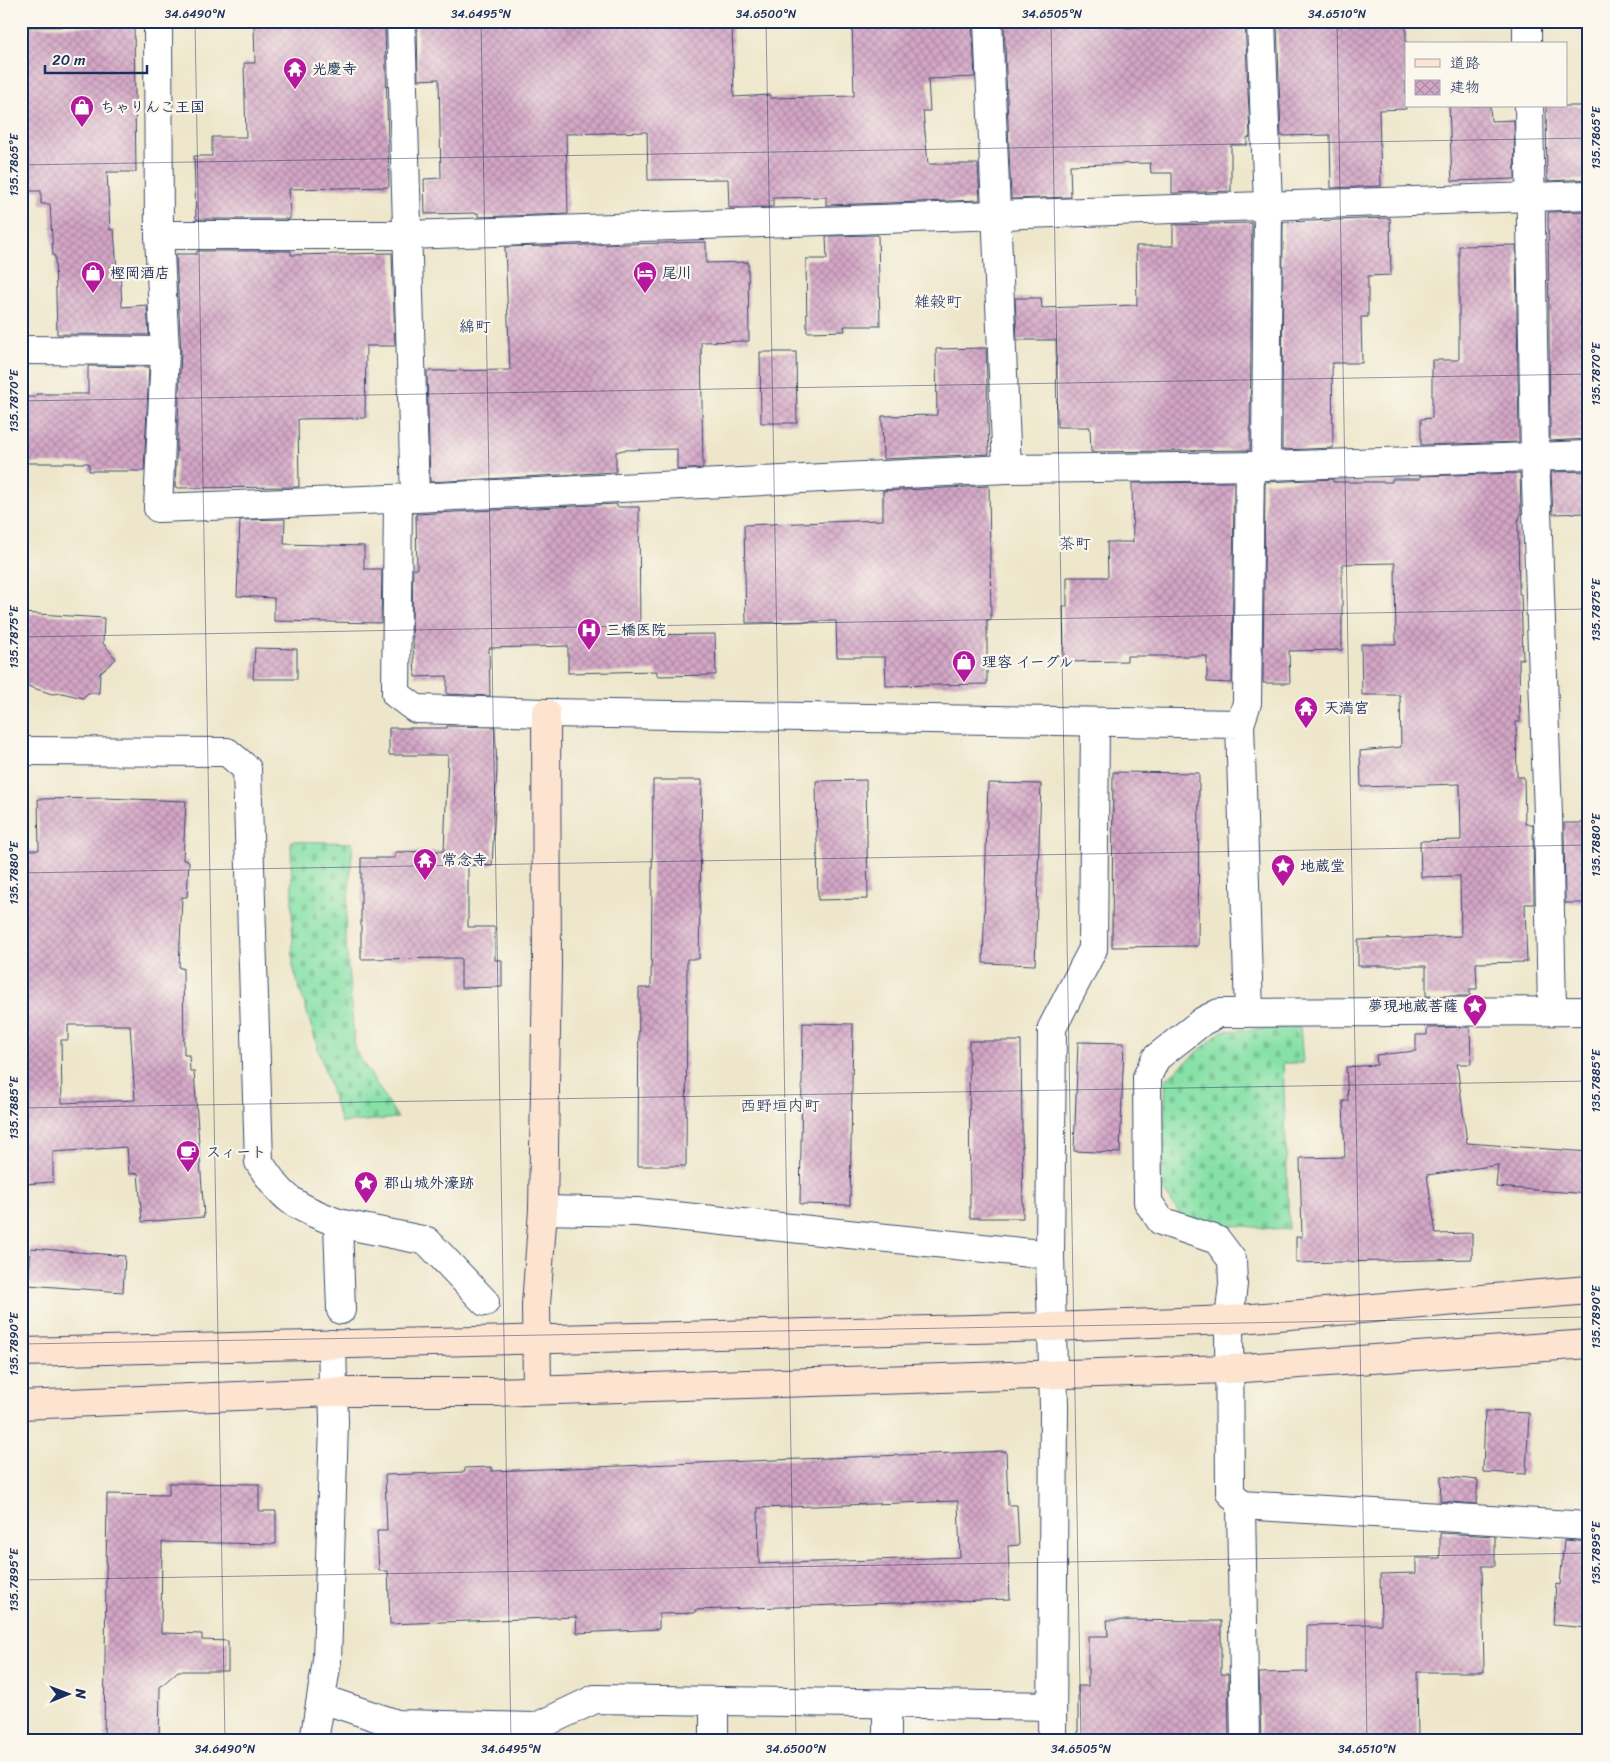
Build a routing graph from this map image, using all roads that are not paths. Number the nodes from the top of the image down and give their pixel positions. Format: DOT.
graph roads {
  1 [pos="158,21"];
  2 [pos="401,21"];
  3 [pos="988,21"];
  4 [pos="1261,21"];
  5 [pos="1527,21"];
  6 [pos="1528,42"];
  7 [pos="1529,108"];
  8 [pos="1589,195"];
  9 [pos="1531,196"];
  10 [pos="1268,205"];
  11 [pos="996,213"];
  12 [pos="159,235"];
  13 [pos="407,235"];
  14 [pos="21,350"];
  15 [pos="165,351"];
  16 [pos="1589,455"];
  17 [pos="1535,456"];
  18 [pos="1258,466"];
  19 [pos="1007,469"];
  20 [pos="407,499"];
  21 [pos="546,714"];
  22 [pos="1094,722"];
  23 [pos="1240,724"];
  24 [pos="21,751"];
  25 [pos="1552,1010"];
  26 [pos="1589,1011"];
  27 [pos="1248,1012"];
  28 [pos="542,1210"];
  29 [pos="338,1223"];
  30 [pos="1050,1255"];
  31 [pos="1589,1290"];
  32 [pos="485,1302"];
  33 [pos="341,1310"];
  34 [pos="1229,1320"];
  35 [pos="1051,1327"];
  36 [pos="536,1340"];
  37 [pos="332,1344"];
  38 [pos="1589,1344"];
  39 [pos="21,1352"];
  40 [pos="1229,1370"];
  41 [pos="1053,1375"];
  42 [pos="537,1390"];
  43 [pos="333,1392"];
  44 [pos="21,1405"];
  45 [pos="1241,1505"];
  46 [pos="1589,1526"];
  47 [pos="322,1699"];
  48 [pos="714,1701"];
  49 [pos="887,1704"];
  50 [pos="1052,1706"];
  51 [pos="539,1734"];
  52 [pos="314,1741"];
  53 [pos="714,1741"];
  54 [pos="887,1741"];
  55 [pos="1052,1741"];
  56 [pos="1245,1741"];
  1 -- 12 [label="street"];
  2 -- 13 [label="street"];
  3 -- 11 [label="street"];
  4 -- 10 [label="street"];
  5 -- 6 [label="street"];
  7 -- 9 [label="street"];
  8 -- 9 [label="street"];
  9 -- 10 [label="street"];
  9 -- 17 [label="street"];
  10 -- 11 [label="street"];
  10 -- 18 [label="street"];
  11 -- 13 [label="street"];
  11 -- 19 [label="street"];
  12 -- 13 [label="street"];
  12 -- 15 [label="street"];
  13 -- 20 [label="street"];
  14 -- 15 [label="street"];
  15 -- 20 [label="street"];
  16 -- 17 [label="street"];
  17 -- 18 [label="street"];
  17 -- 25 [label="street"];
  18 -- 19 [label="street"];
  18 -- 23 [label="street"];
  19 -- 20 [label="street"];
  20 -- 21 [label="street"];
  21 -- 22 [label="street"];
  21 -- 28 [label="street"];
  22 -- 23 [label="street"];
  22 -- 30 [label="street"];
  23 -- 27 [label="street"];
  24 -- 29 [label="street"];
  25 -- 26 [label="street"];
  25 -- 27 [label="street"];
  27 -- 34 [label="street"];
  28 -- 30 [label="street"];
  28 -- 36 [label="street"];
  29 -- 32 [label="street"];
  29 -- 33 [label="street"];
  30 -- 35 [label="street"];
  31 -- 34 [label="street"];
  34 -- 35 [label="street"];
  34 -- 40 [label="street"];
  35 -- 36 [label="street"];
  35 -- 41 [label="street"];
  36 -- 37 [label="street"];
  36 -- 42 [label="street"];
  37 -- 39 [label="street"];
  37 -- 43 [label="street"];
  38 -- 40 [label="street"];
  40 -- 41 [label="street"];
  40 -- 45 [label="street"];
  41 -- 42 [label="street"];
  41 -- 50 [label="street"];
  42 -- 43 [label="street"];
  43 -- 44 [label="street"];
  43 -- 47 [label="street"];
  45 -- 46 [label="street"];
  45 -- 56 [label="street"];
  47 -- 51 [label="street"];
  47 -- 52 [label="street"];
  48 -- 49 [label="street"];
  48 -- 51 [label="street"];
  48 -- 53 [label="street"];
  49 -- 50 [label="street"];
  49 -- 54 [label="street"];
  50 -- 55 [label="street"];
}
